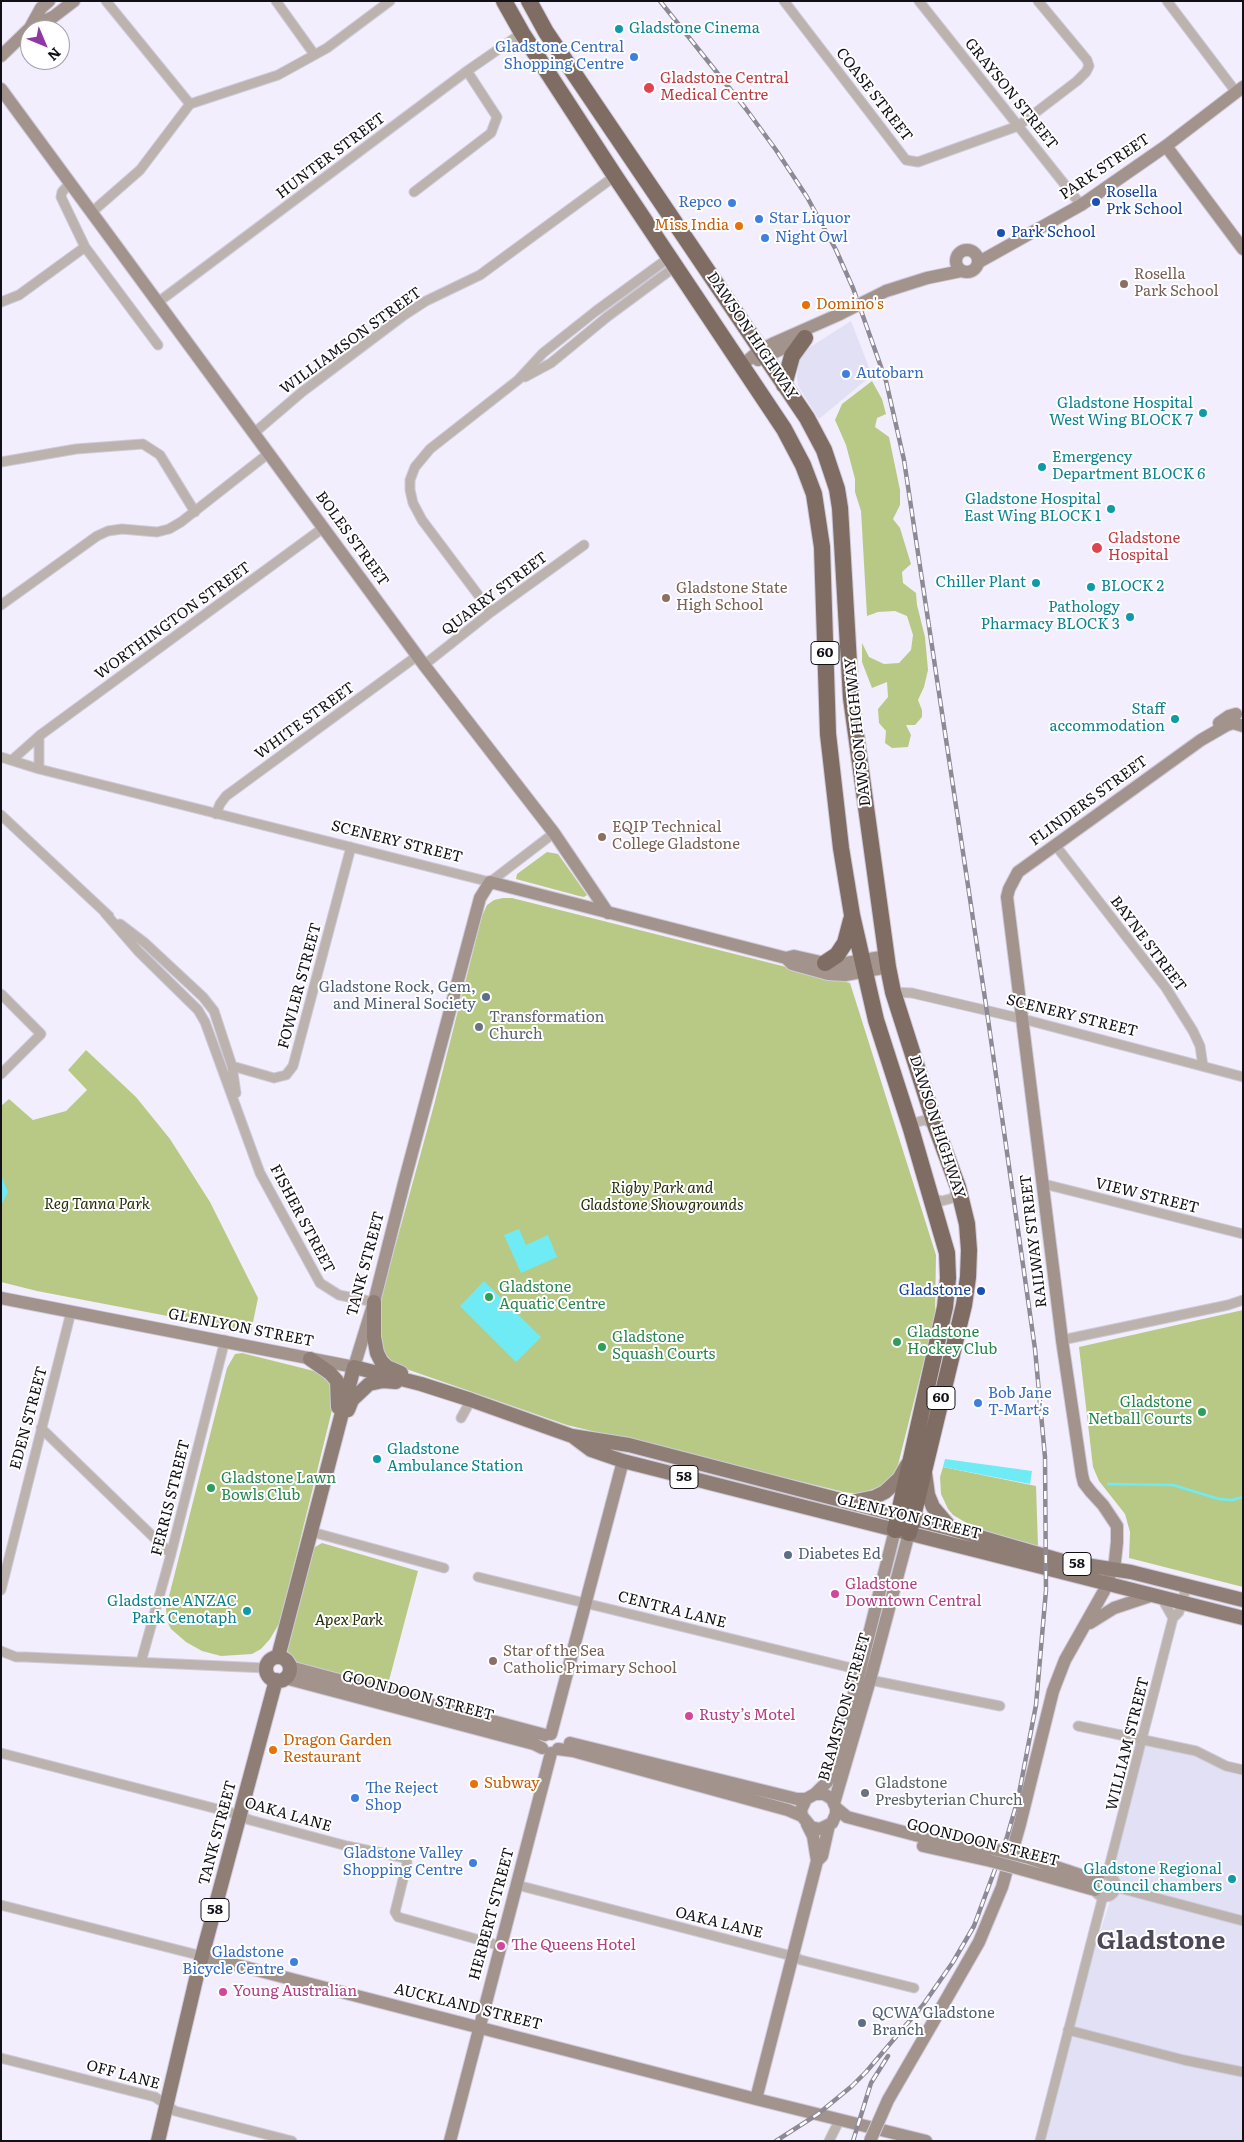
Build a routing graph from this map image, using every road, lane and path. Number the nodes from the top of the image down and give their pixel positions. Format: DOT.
graph roads {
  1 [pos="49,1"];
  2 [pos="74,1"];
  3 [pos="106,1"];
  4 [pos="276,1"];
  5 [pos="390,1"];
  6 [pos="504,1"];
  7 [pos="529,1"];
  8 [pos="784,1"];
  9 [pos="919,1"];
  10 [pos="1038,1"];
  11 [pos="1167,1"];
  12 [pos="35,20"];
  13 [pos="47,20"];
  14 [pos="522,33"];
  15 [pos="20,38"];
  16 [pos="314,54"];
  17 [pos="1,56"];
  18 [pos="467,71"];
  19 [pos="1,89"];
  20 [pos="1240,90"];
  21 [pos="190,104"];
  22 [pos="1018,126"];
  23 [pos="1166,146"];
  24 [pos="615,176"];
  25 [pos="70,183"];
  26 [pos="414,192"];
  27 [pos="1081,204"];
  28 [pos="92,212"];
  29 [pos="1241,243"];
  30 [pos="85,247"];
  31 [pos="977,257"];
  32 [pos="673,261"];
  33 [pos="958,266"];
  34 [pos="1,302"];
  35 [pos="157,303"];
  36 [pos="840,314"];
  37 [pos="805,338"];
  38 [pos="158,345"];
  39 [pos="763,354"];
  40 [pos="741,366"];
  41 [pos="784,385"];
  42 [pos="254,433"];
  43 [pos="269,454"];
  44 [pos="1,462"];
  45 [pos="195,512"];
  46 [pos="323,528"];
  47 [pos="584,545"];
  48 [pos="1,605"];
  49 [pos="491,612"];
  50 [pos="420,660"];
  51 [pos="1241,717"];
  52 [pos="39,736"];
  53 [pos="1,757"];
  54 [pos="12,760"];
  55 [pos="39,769"];
  56 [pos="216,814"];
  57 [pos="1,816"];
  58 [pos="554,833"];
  59 [pos="1056,846"];
  60 [pos="351,847"];
  61 [pos="490,882"];
  62 [pos="1007,897"];
  63 [pos="106,913"];
  64 [pos="608,913"];
  65 [pos="852,915"];
  66 [pos="786,958"];
  67 [pos="888,961"];
  68 [pos="825,963"];
  69 [pos="863,966"];
  70 [pos="893,992"];
  71 [pos="1,994"];
  72 [pos="1023,1020"];
  73 [pos="232,1066"];
  74 [pos="1203,1066"];
  75 [pos="1,1074"];
  76 [pos="1243,1077"];
  77 [pos="239,1113"];
  78 [pos="936,1127"];
  79 [pos="911,1128"];
  80 [pos="1044,1184"];
  81 [pos="958,1187"];
  82 [pos="932,1198"];
  83 [pos="1243,1234"];
  84 [pos="1,1298"];
  85 [pos="1243,1300"];
  86 [pos="374,1302"];
  87 [pos="71,1312"];
  88 [pos="225,1340"];
  89 [pos="1062,1340"];
  90 [pos="310,1359"];
  91 [pos="354,1367"];
  92 [pos="421,1384"];
  93 [pos="472,1400"];
  94 [pos="461,1418"];
  95 [pos="41,1428"];
  96 [pos="338,1428"];
  97 [pos="572,1436"];
  98 [pos="914,1450"];
  99 [pos="623,1461"];
  100 [pos="925,1470"];
  101 [pos="848,1502"];
  102 [pos="904,1524"];
  103 [pos="952,1529"];
  104 [pos="312,1532"];
  105 [pos="172,1554"];
  106 [pos="444,1568"];
  107 [pos="1112,1569"];
  108 [pos="478,1577"];
  109 [pos="1107,1584"];
  110 [pos="1187,1585"];
  111 [pos="1,1590"];
  112 [pos="1157,1596"];
  113 [pos="1243,1600"];
  114 [pos="586,1603"];
  115 [pos="1182,1603"];
  116 [pos="1173,1618"];
  117 [pos="1243,1618"];
  118 [pos="1083,1628"];
  119 [pos="1,1651"];
  120 [pos="278,1657"];
  121 [pos="141,1662"];
  122 [pos="266,1668"];
  123 [pos="860,1670"];
  124 [pos="284,1675"];
  125 [pos="870,1680"];
  126 [pos="1000,1706"];
  127 [pos="1078,1726"];
  128 [pos="1144,1740"];
  129 [pos="551,1743"];
  130 [pos="1,1753"];
  131 [pos="1243,1770"];
  132 [pos="810,1797"];
  133 [pos="833,1814"];
  134 [pos="240,1816"];
  135 [pos="804,1820"];
  136 [pos="817,1861"];
  137 [pos="517,1885"];
  138 [pos="1101,1885"];
  139 [pos="1115,1887"];
  140 [pos="1,1905"];
  141 [pos="1243,1921"];
  142 [pos="501,1946"];
  143 [pos="202,1956"];
  144 [pos="792,1956"];
  145 [pos="914,1988"];
  146 [pos="479,2026"];
  147 [pos="1068,2030"];
  148 [pos="1,2058"];
  149 [pos="1243,2072"];
  150 [pos="756,2099"];
  151 [pos="168,2104"];
  152 [pos="840,2119"];
  153 [pos="158,2141"];
  154 [pos="292,2141"];
  155 [pos="450,2141"];
  156 [pos="829,2141"];
  157 [pos="870,2141"];
  158 [pos="926,2141"];
  159 [pos="1040,2141"];
  1 -- 12 [label="street"];
  2 -- 13 [label="street"];
  3 -- 21 [label="street"];
  4 -- 16 [label="street"];
  5 -- 16 [label="street"];
  6 -- 14 [label="highway, DAWSON HIGHWAY / 60"];
  7 -- 39 [label="highway, DAWSON HIGHWAY / 60"];
  8 -- 22 [label="street, COASE STREET"];
  9 -- 22 [label="street, GRAYSON STREET"];
  10 -- 22 [label="street, COASE STREET"];
  11 -- 20 [label="street"];
  14 -- 18 [label="street, HUNTER STREET"];
  14 -- 24 [label="highway, DAWSON HIGHWAY / 60"];
  15 -- 17 [label="street"];
  16 -- 21 [label="street"];
  18 -- 26 [label="street"];
  18 -- 35 [label="street, HUNTER STREET"];
  19 -- 25 [label="street, BOLES STREET"];
  20 -- 23 [label="street, PARK STREET"];
  21 -- 28 [label="street"];
  22 -- 27 [label="street, GRAYSON STREET"];
  23 -- 27 [label="street, PARK STREET"];
  23 -- 29 [label="street"];
  24 -- 32 [label="highway, DAWSON HIGHWAY / 60"];
  24 -- 42 [label="street, WILLIAMSON STREET"];
  25 -- 28 [label="street, BOLES STREET"];
  25 -- 30 [label="street"];
  27 -- 31 [label="street, PARK STREET"];
  28 -- 35 [label="street, BOLES STREET"];
  30 -- 34 [label="street"];
  30 -- 38 [label="street"];
  31 -- 33 [label="street"];
  31 -- 33 [label="street"];
  32 -- 40 [label="highway, DAWSON HIGHWAY / 60"];
  32 -- 49 [label="street"];
  33 -- 36 [label="street, bridge"];
  35 -- 42 [label="street, BOLES STREET"];
  36 -- 37 [label="street"];
  36 -- 39 [label="street"];
  37 -- 39 [label="street"];
  37 -- 41 [label="highway"];
  39 -- 40 [label="street"];
  39 -- 41 [label="highway, DAWSON HIGHWAY / 60"];
  40 -- 65 [label="highway, DAWSON HIGHWAY / 60"];
  41 -- 67 [label="highway, DAWSON HIGHWAY / 60"];
  42 -- 43 [label="street, BOLES STREET"];
  43 -- 45 [label="street"];
  43 -- 46 [label="street, BOLES STREET"];
  44 -- 45 [label="street"];
  45 -- 48 [label="street"];
  46 -- 50 [label="street, BOLES STREET"];
  46 -- 52 [label="street, WORTHINGTON STREET"];
  47 -- 49 [label="street, QUARRY STREET"];
  49 -- 50 [label="street, QUARRY STREET"];
  50 -- 56 [label="street, WHITE STREET"];
  50 -- 58 [label="street, BOLES STREET"];
  51 -- 59 [label="street, FLINDERS STREET"];
  52 -- 54 [label="street, WORTHINGTON STREET"];
  52 -- 55 [label="street"];
  53 -- 54 [label="street, SCENERY STREET"];
  54 -- 55 [label="street, SCENERY STREET"];
  55 -- 56 [label="street, SCENERY STREET"];
  56 -- 60 [label="street, SCENERY STREET"];
  57 -- 63 [label="street, FISHER STREET"];
  58 -- 61 [label="street"];
  58 -- 64 [label="street, BOLES STREET"];
  59 -- 62 [label="street, FLINDERS STREET"];
  59 -- 74 [label="street, BAYNE STREET"];
  60 -- 61 [label="street, SCENERY STREET"];
  60 -- 73 [label="street, FOWLER STREET"];
  61 -- 64 [label="street, SCENERY STREET"];
  61 -- 86 [label="street, TANK STREET"];
  62 -- 72 [label="street, RAILWAY STREET"];
  63 -- 73 [label="street, FISHER STREET"];
  63 -- 77 [label="street, FISHER STREET"];
  64 -- 66 [label="street, SCENERY STREET"];
  65 -- 68 [label="highway"];
  65 -- 69 [label="highway, DAWSON HIGHWAY / 60"];
  66 -- 68 [label="street, SCENERY STREET"];
  66 -- 69 [label="street, SCENERY STREET"];
  67 -- 69 [label="street, SCENERY STREET"];
  67 -- 70 [label="highway, DAWSON HIGHWAY / 60"];
  68 -- 69 [label="street, SCENERY STREET"];
  69 -- 79 [label="highway, DAWSON HIGHWAY / 60"];
  70 -- 72 [label="street, SCENERY STREET"];
  70 -- 78 [label="highway, DAWSON HIGHWAY / 60"];
  71 -- 75 [label="street"];
  72 -- 74 [label="street, SCENERY STREET"];
  72 -- 80 [label="street, RAILWAY STREET"];
  73 -- 77 [label="street, FISHER STREET"];
  74 -- 76 [label="street, SCENERY STREET"];
  77 -- 86 [label="street, FISHER STREET"];
  78 -- 79 [label="street"];
  78 -- 81 [label="highway, DAWSON HIGHWAY / 60"];
  79 -- 82 [label="highway, DAWSON HIGHWAY / 60"];
  80 -- 83 [label="street, VIEW STREET"];
  80 -- 89 [label="street, RAILWAY STREET"];
  81 -- 82 [label="street"];
  81 -- 100 [label="highway, DAWSON HIGHWAY / 60"];
  82 -- 98 [label="highway, DAWSON HIGHWAY / 60"];
  84 -- 87 [label="street, GLENLYON STREET"];
  85 -- 89 [label="street"];
  86 -- 91 [label="street, TANK STREET"];
  86 -- 92 [label="main road"];
  87 -- 88 [label="street, GLENLYON STREET"];
  87 -- 95 [label="street, EDEN STREET"];
  88 -- 90 [label="street, GLENLYON STREET"];
  88 -- 105 [label="street, FERRIS STREET"];
  89 -- 107 [label="street, RAILWAY STREET"];
  90 -- 91 [label="street, GLENLYON STREET"];
  90 -- 96 [label="main road"];
  91 -- 92 [label="main road, GLENLYON STREET / 58"];
  91 -- 96 [label="main road, TANK STREET"];
  92 -- 93 [label="main road, GLENLYON STREET / 58"];
  92 -- 96 [label="main road"];
  93 -- 94 [label="street"];
  93 -- 97 [label="main road, GLENLYON STREET / 58"];
  95 -- 105 [label="street"];
  95 -- 111 [label="street, EDEN STREET"];
  96 -- 104 [label="main road, TANK STREET"];
  97 -- 99 [label="main road, GLENLYON STREET / 58"];
  97 -- 101 [label="main road, GLENLYON STREET / 58"];
  98 -- 101 [label="main road, 60"];
  98 -- 102 [label="highway, DAWSON HIGHWAY / 60"];
  99 -- 102 [label="main road, GLENLYON STREET / 58"];
  99 -- 114 [label="street, HERBERT STREET"];
  100 -- 102 [label="highway, DAWSON HIGHWAY / 60"];
  100 -- 103 [label="main road"];
  101 -- 102 [label="main road, GLENLYON STREET / 58"];
  102 -- 103 [label="main road, GLENLYON STREET / 58"];
  102 -- 109 [label="main road, GLENLYON STREET / 58"];
  102 -- 123 [label="street, BRAMSTON STREET"];
  102 -- 125 [label="street, BRAMSTON STREET"];
  103 -- 107 [label="main road, GLENLYON STREET / 58"];
  104 -- 106 [label="street"];
  104 -- 120 [label="main road, TANK STREET"];
  105 -- 121 [label="street, FERRIS STREET"];
  107 -- 109 [label="street, RAILWAY STREET"];
  107 -- 110 [label="main road, GLENLYON STREET / 58"];
  108 -- 114 [label="street, CENTRA LANE"];
  109 -- 112 [label="main road, GLENLYON STREET / 58"];
  109 -- 118 [label="street, RAILWAY STREET"];
  110 -- 113 [label="main road, GLENLYON STREET / 58"];
  110 -- 115 [label="street, WILLIAM STREET"];
  112 -- 115 [label="main road, GLENLYON STREET / 58"];
  112 -- 116 [label="street"];
  112 -- 118 [label="street"];
  114 -- 123 [label="street, CENTRA LANE"];
  114 -- 129 [label="street, HERBERT STREET"];
  115 -- 116 [label="street, WILLIAM STREET"];
  115 -- 117 [label="main road, GLENLYON STREET / 58"];
  116 -- 128 [label="street, WILLIAM STREET"];
  118 -- 157 [label="street, RAILWAY STREET, bridge"];
  119 -- 121 [label="street"];
  120 -- 122 [label="main road"];
  120 -- 124 [label="main road"];
  121 -- 122 [label="street"];
  122 -- 124 [label="main road"];
  123 -- 132 [label="street, BRAMSTON STREET"];
  124 -- 129 [label="street, GOONDOON STREET"];
  124 -- 134 [label="main road, TANK STREET / 58"];
  125 -- 126 [label="street"];
  125 -- 133 [label="street, BRAMSTON STREET"];
  127 -- 128 [label="street"];
  128 -- 131 [label="street"];
  128 -- 138 [label="street, WILLIAM STREET"];
  129 -- 132 [label="street, GOONDOON STREET"];
  129 -- 135 [label="street, GOONDOON STREET"];
  129 -- 137 [label="street, HERBERT STREET"];
  130 -- 134 [label="street, OAKA LANE"];
  132 -- 133 [label="street"];
  132 -- 135 [label="street"];
  133 -- 135 [label="street"];
  133 -- 136 [label="street, BRAMSTON STREET"];
  133 -- 138 [label="street, GOONDOON STREET, bridge"];
  134 -- 142 [label="street, OAKA LANE"];
  134 -- 143 [label="main road, TANK STREET / 58"];
  135 -- 136 [label="street, BRAMSTON STREET"];
  136 -- 144 [label="street, BRAMSTON STREET"];
  137 -- 142 [label="street, HERBERT STREET"];
  137 -- 144 [label="street, OAKA LANE"];
  138 -- 139 [label="street"];
  138 -- 139 [label="street"];
  138 -- 147 [label="street, WILLIAM STREET"];
  139 -- 141 [label="street"];
  140 -- 143 [label="street, AUCKLAND STREET"];
  142 -- 146 [label="street, HERBERT STREET"];
  143 -- 146 [label="street, AUCKLAND STREET"];
  143 -- 151 [label="main road, TANK STREET / 58"];
  144 -- 145 [label="street, OAKA LANE"];
  144 -- 150 [label="street, BRAMSTON STREET"];
  146 -- 150 [label="street, AUCKLAND STREET"];
  146 -- 155 [label="street, HERBERT STREET"];
  147 -- 149 [label="street"];
  147 -- 159 [label="street, WILLIAM STREET"];
  148 -- 151 [label="street, OFF LANE"];
  150 -- 152 [label="street, AUCKLAND STREET"];
  151 -- 153 [label="main road, TANK STREET / 58"];
  151 -- 154 [label="street, OFF LANE"];
  152 -- 156 [label="street"];
  152 -- 158 [label="street, AUCKLAND STREET"];
}
